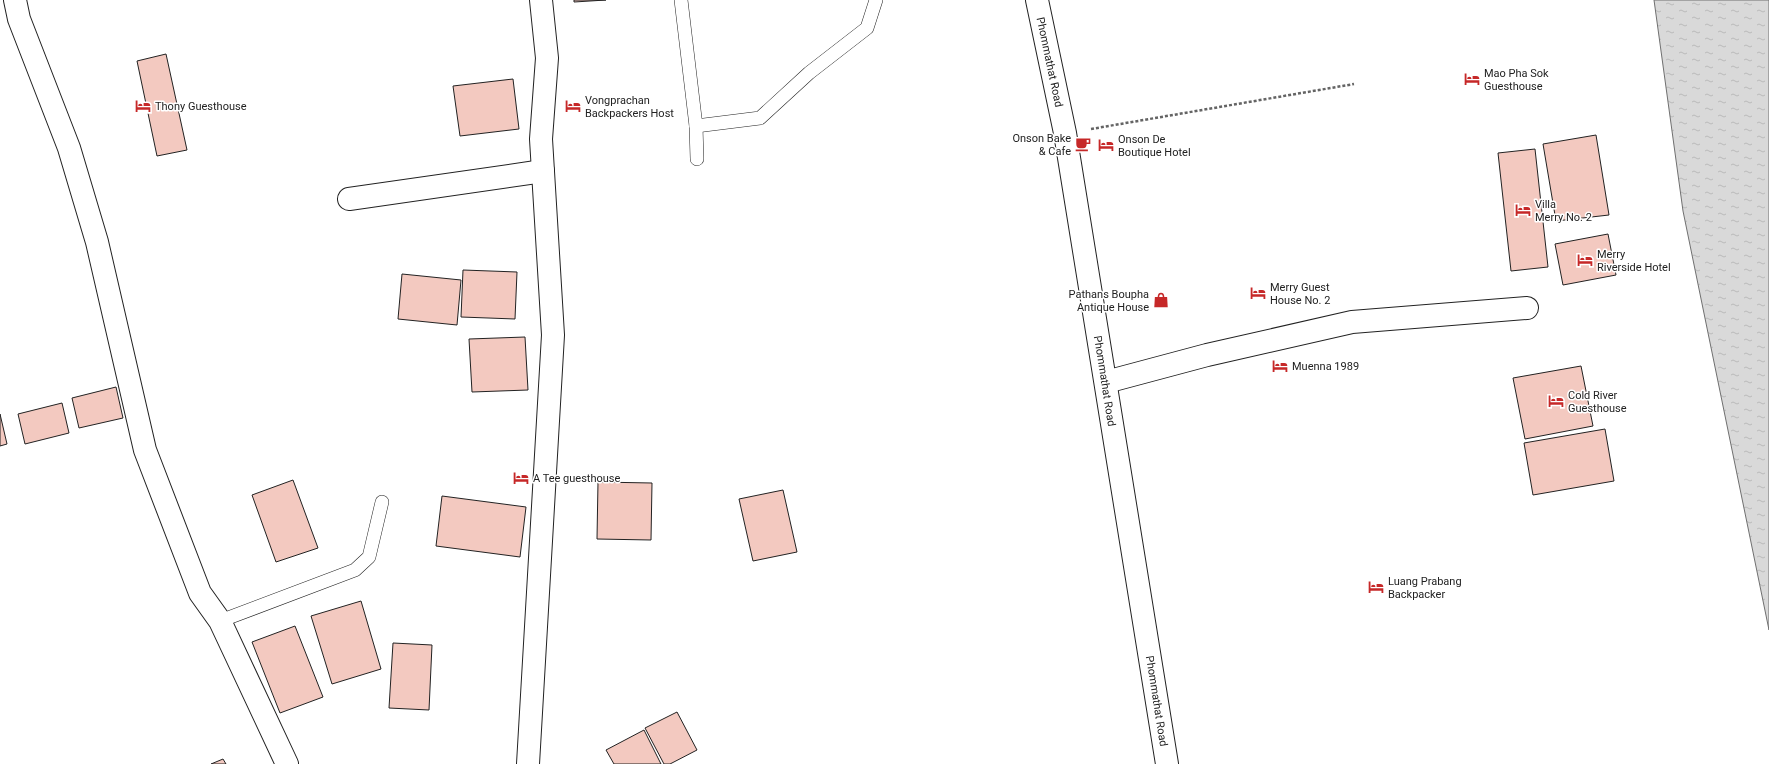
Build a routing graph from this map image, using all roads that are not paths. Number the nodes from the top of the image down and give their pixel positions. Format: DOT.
graph roads {
  1 [pos="15,0"];
  2 [pos="541,0"];
  3 [pos="681,0"];
  4 [pos="876,0"];
  5 [pos="1037,0"];
  6 [pos="696,126"];
  7 [pos="697,159"];
  8 [pos="543,171"];
  9 [pos="349,199"];
  10 [pos="1527,308"];
  11 [pos="1106,382"];
  12 [pos="382,502"];
  13 [pos="220,621"];
  14 [pos="287,764"];
  15 [pos="528,764"];
  16 [pos="1167,764"];
  1 -- 13 [label="street"];
  2 -- 8 [label="street"];
  3 -- 6 [label="lane"];
  4 -- 6 [label="lane"];
  5 -- 11 [label="street, Phommathat Road"];
  6 -- 7 [label="lane"];
  8 -- 9 [label="street"];
  8 -- 15 [label="street"];
  10 -- 11 [label="street"];
  11 -- 16 [label="street, Phommathat Road"];
  12 -- 13 [label="lane"];
  13 -- 14 [label="street"];
}
